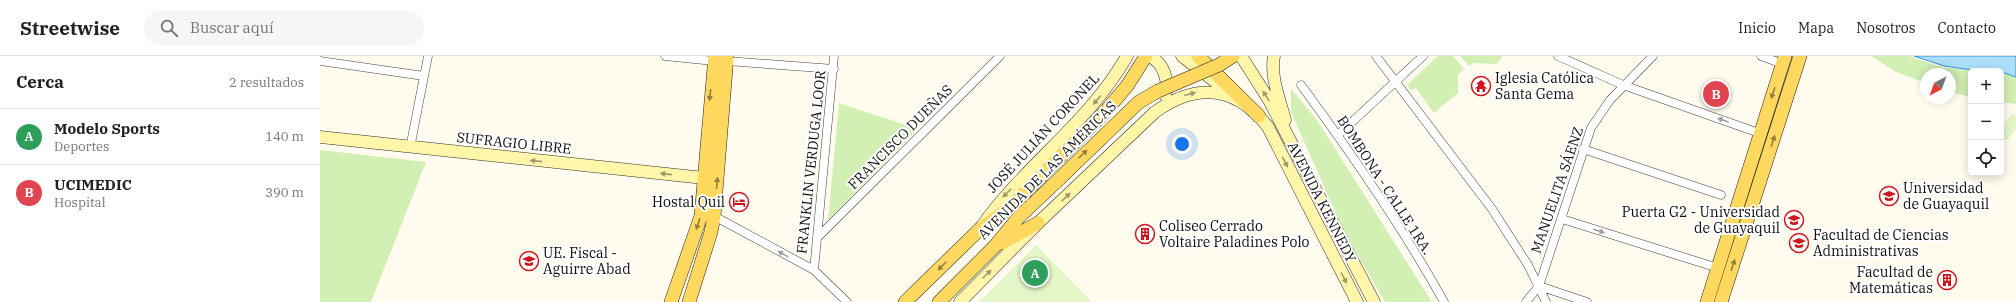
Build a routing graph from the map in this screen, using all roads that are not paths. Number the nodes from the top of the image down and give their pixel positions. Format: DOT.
graph roads {
  1 [pos="428,56"];
  2 [pos="665,56"];
  3 [pos="834,56"];
  4 [pos="1000,56"];
  5 [pos="1127,56"];
  6 [pos="1136,56"];
  7 [pos="1148,56"];
  8 [pos="1182,56"];
  9 [pos="1198,56"];
  10 [pos="1233,56"];
  11 [pos="1242,56"];
  12 [pos="1274,56"];
  13 [pos="1376,56"];
  14 [pos="1423,56"];
  15 [pos="1558,56"];
  16 [pos="1653,56"];
  17 [pos="1761,56"];
  18 [pos="1800,56"];
  19 [pos="721,58"];
  20 [pos="1784,60"];
  21 [pos="320,61"];
  22 [pos="1120,68"];
  23 [pos="834,69"];
  24 [pos="424,76"];
  25 [pos="1396,81"];
  26 [pos="1301,85"];
  27 [pos="1623,85"];
  28 [pos="1246,106"];
  29 [pos="1155,112"];
  30 [pos="1259,116"];
  31 [pos="1759,133"];
  32 [pos="1338,135"];
  33 [pos="320,137"];
  34 [pos="1291,142"];
  35 [pos="410,148"];
  36 [pos="1583,149"];
  37 [pos="704,178"];
  38 [pos="1721,195"];
  39 [pos="714,216"];
  40 [pos="1562,219"];
  41 [pos="1038,224"];
  42 [pos="980,229"];
  43 [pos="818,237"];
  44 [pos="995,246"];
  45 [pos="1718,268"];
  46 [pos="814,270"];
  47 [pos="1539,286"];
  48 [pos="671,302"];
  49 [pos="688,302"];
  50 [pos="847,302"];
  51 [pos="906,302"];
  52 [pos="939,302"];
  53 [pos="960,302"];
  54 [pos="1357,302"];
  55 [pos="1374,302"];
  56 [pos="1444,302"];
  57 [pos="1526,302"];
  58 [pos="1546,302"];
  59 [pos="1587,302"];
  60 [pos="1707,302"];
  61 [pos="1721,302"];
  1 -- 24 [label="street"];
  2 -- 19 [label="street"];
  3 -- 23 [label="street, FRANKLIN VERDUGA LOOR"];
  4 -- 43 [label="street, FRANCISCO DUEÑAS"];
  5 -- 22 [label="main road, JOSÉ JULIÁN CORONEL"];
  6 -- 22 [label="main road"];
  7 -- 29 [label="main road"];
  7 -- 42 [label="main road, AVENIDA DE LAS AMÉRICAS"];
  8 -- 28 [label="main road"];
  9 -- 30 [label="main road"];
  44 -- 10 [label="main road, AVENIDA DE LAS AMÉRICAS, one-way, bridge"];
  34 -- 11 [label="main road, one-way"];
  12 -- 34 [label="main road"];
  13 -- 25 [label="street"];
  14 -- 25 [label="street"];
  15 -- 27 [label="street"];
  16 -- 27 [label="street, MANUELITA SÁENZ"];
  17 -- 20 [label="street"];
  61 -- 18 [label="main road, one-way"];
  19 -- 23 [label="street"];
  19 -- 37 [label="main road, one-way"];
  39 -- 19 [label="main road, one-way"];
  20 -- 31 [label="main road, one-way"];
  21 -- 24 [label="street"];
  22 -- 42 [label="main road, JOSÉ JULIÁN CORONEL, one-way"];
  23 -- 43 [label="street, FRANKLIN VERDUGA LOOR"];
  24 -- 35 [label="street"];
  25 -- 32 [label="street"];
  25 -- 47 [label="street"];
  26 -- 32 [label="street, BOMBONA - CALLE 1RA."];
  31 -- 27 [label="street, one-way"];
  27 -- 36 [label="street, MANUELITA SÁENZ"];
  29 -- 28 [label="main road, one-way"];
  28 -- 30 [label="main road, AVENIDA KENNEDY"];
  41 -- 29 [label="main road, one-way"];
  30 -- 54 [label="main road, AVENIDA KENNEDY, one-way"];
  31 -- 45 [label="main road"];
  32 -- 56 [label="street, BOMBONA - CALLE 1RA."];
  33 -- 35 [label="main road, SUFRAGIO LIBRE"];
  34 -- 55 [label="main road, AVENIDA KENNEDY"];
  37 -- 35 [label="main road, SUFRAGIO LIBRE, one-way"];
  36 -- 38 [label="street"];
  36 -- 40 [label="street, MANUELITA SÁENZ"];
  37 -- 48 [label="main road, one-way"];
  46 -- 39 [label="street, one-way"];
  39 -- 49 [label="main road"];
  40 -- 45 [label="street, one-way"];
  40 -- 47 [label="street, MANUELITA SÁENZ"];
  41 -- 44 [label="main road"];
  53 -- 41 [label="main road, one-way"];
  42 -- 51 [label="main road, AVENIDA DE LAS AMÉRICAS, one-way"];
  43 -- 46 [label="street, FRANKLIN VERDUGA LOOR"];
  44 -- 52 [label="main road, AVENIDA DE LAS AMÉRICAS"];
  45 -- 60 [label="main road"];
  46 -- 50 [label="street"];
  47 -- 57 [label="street, MANUELITA SÁENZ"];
  47 -- 58 [label="street"];
  47 -- 59 [label="street"];
}
